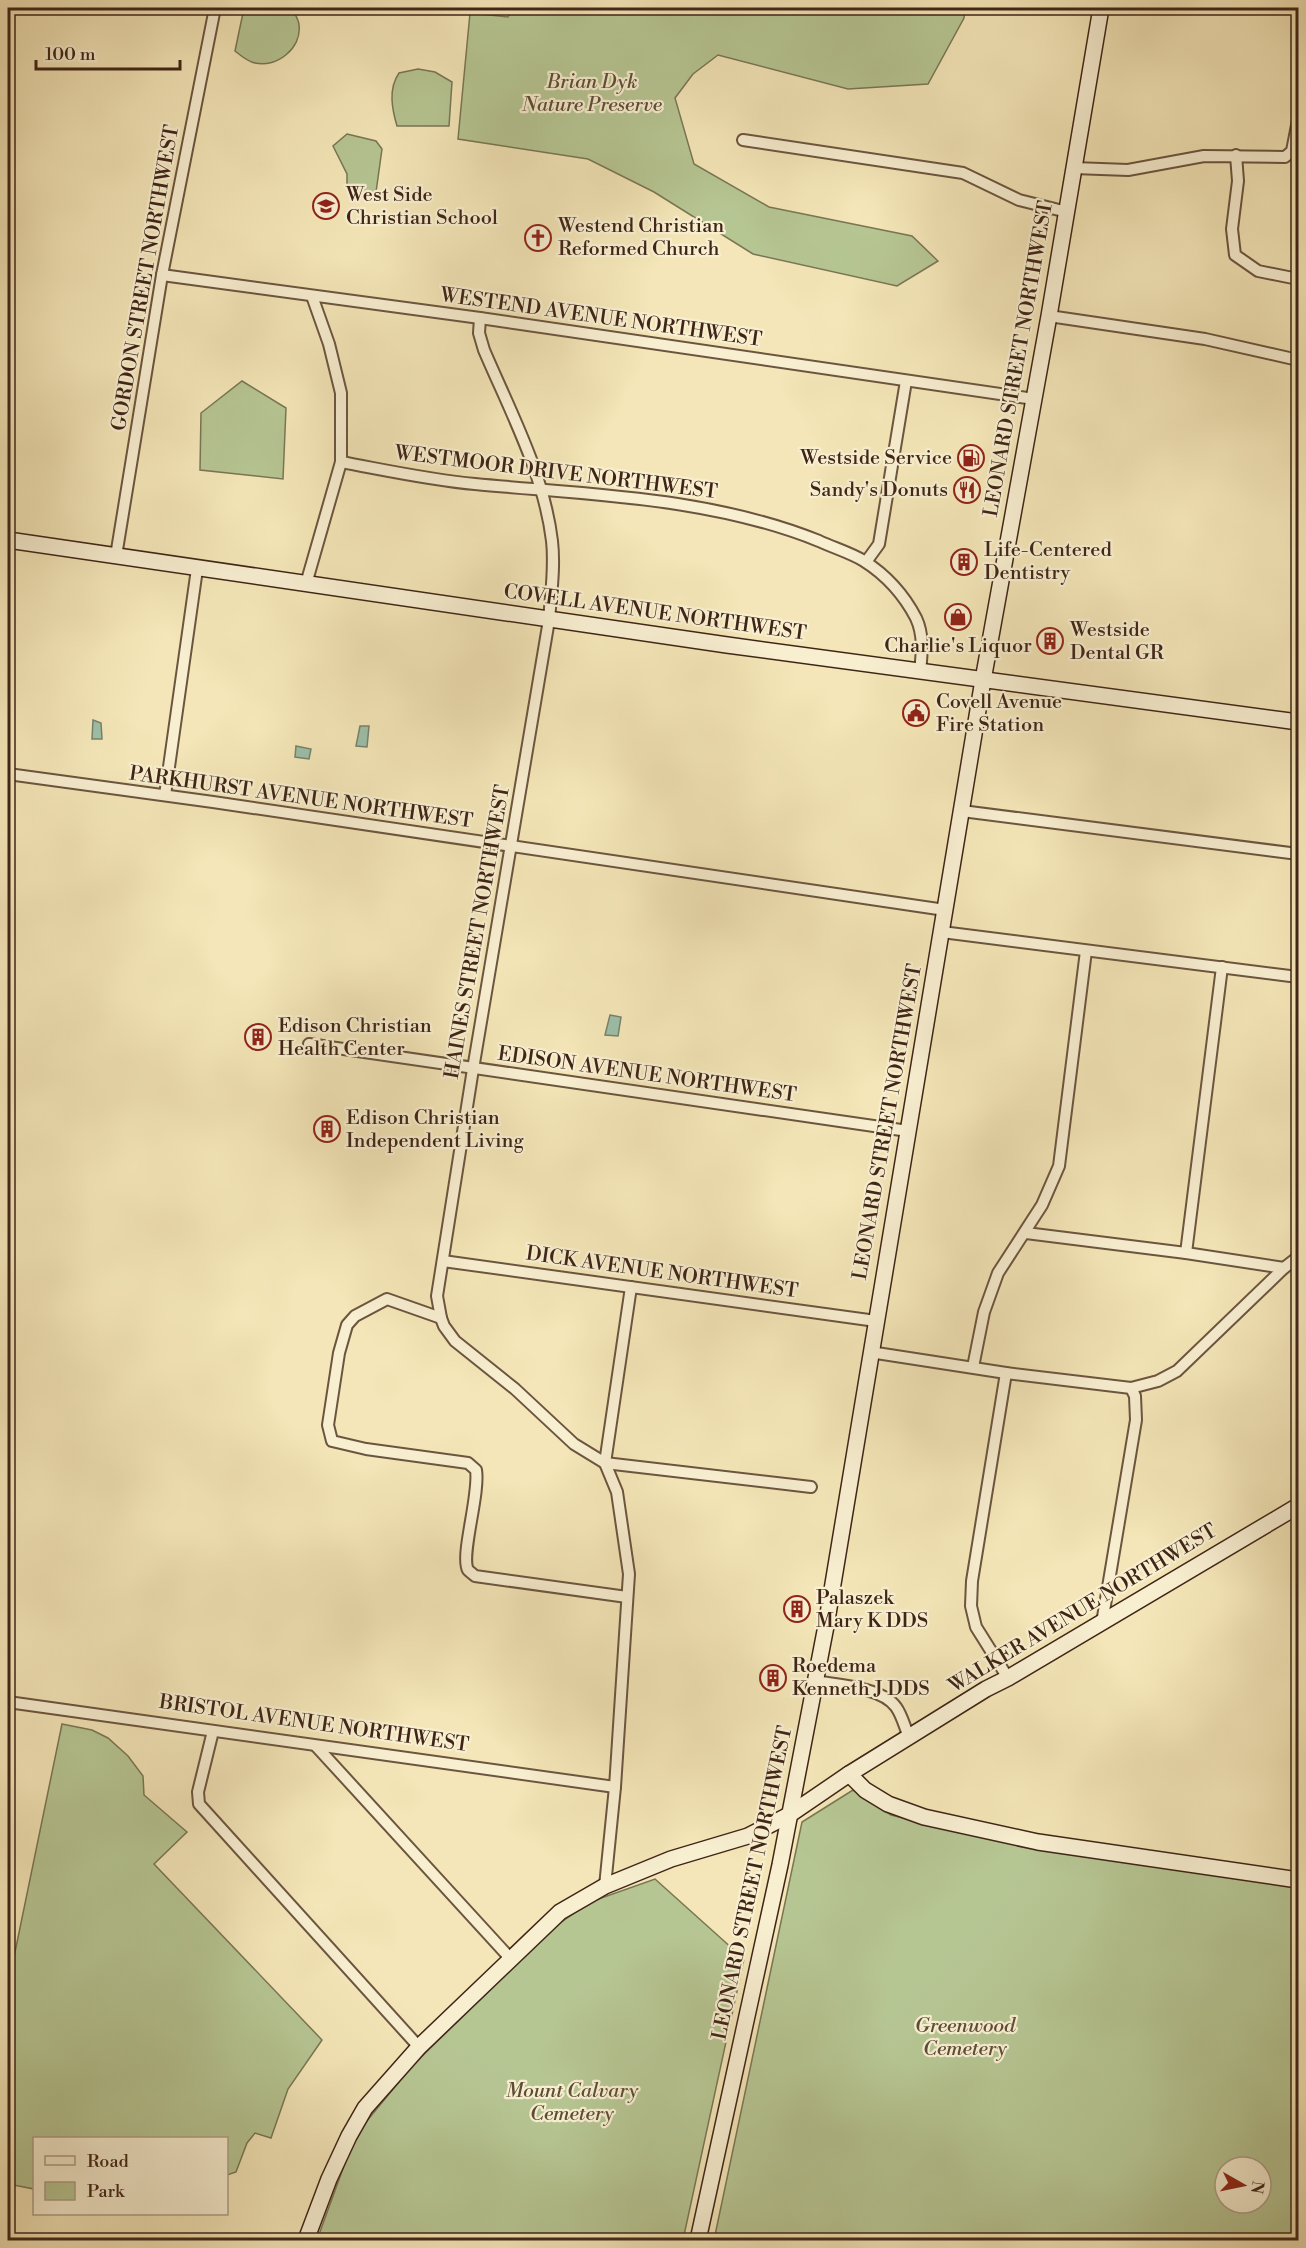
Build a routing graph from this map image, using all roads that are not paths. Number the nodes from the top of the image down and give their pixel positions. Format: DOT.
graph roads {
  1 [pos="215,8"];
  2 [pos="1101,8"];
  3 [pos="1299,120"];
  4 [pos="743,140"];
  5 [pos="1236,155"];
  6 [pos="1074,168"];
  7 [pos="1067,212"];
  8 [pos="162,274"];
  9 [pos="1299,279"];
  10 [pos="312,296"];
  11 [pos="1049,316"];
  12 [pos="480,318"];
  13 [pos="1299,360"];
  14 [pos="906,381"];
  15 [pos="1034,399"];
  16 [pos="341,462"];
  17 [pos="540,490"];
  18 [pos="8,540"];
  19 [pos="116,556"];
  20 [pos="866,562"];
  21 [pos="197,569"];
  22 [pos="306,584"];
  23 [pos="549,620"];
  24 [pos="920,672"];
  25 [pos="983,680"];
  26 [pos="1299,722"];
  27 [pos="8,774"];
  28 [pos="165,795"];
  29 [pos="962,811"];
  30 [pos="511,847"];
  31 [pos="1299,854"];
  32 [pos="945,910"];
  33 [pos="942,932"];
  34 [pos="1086,951"];
  35 [pos="1222,967"];
  36 [pos="1299,977"];
  37 [pos="309,1044"];
  38 [pos="473,1069"];
  39 [pos="908,1131"];
  40 [pos="1026,1233"];
  41 [pos="1186,1253"];
  42 [pos="1299,1257"];
  43 [pos="443,1261"];
  44 [pos="1284,1268"];
  45 [pos="631,1287"];
  46 [pos="441,1318"];
  47 [pos="876,1322"];
  48 [pos="870,1352"];
  49 [pos="973,1367"];
  50 [pos="1006,1372"];
  51 [pos="1131,1388"];
  52 [pos="605,1463"];
  53 [pos="811,1487"];
  54 [pos="1299,1506"];
  55 [pos="627,1597"];
  56 [pos="1102,1623"];
  57 [pos="1008,1678"];
  58 [pos="815,1681"];
  59 [pos="8,1702"];
  60 [pos="213,1731"];
  61 [pos="909,1737"];
  62 [pos="316,1746"];
  63 [pos="849,1774"];
  64 [pos="615,1787"];
  65 [pos="789,1815"];
  66 [pos="1299,1880"];
  67 [pos="605,1886"];
  68 [pos="510,1958"];
  69 [pos="419,2047"];
  70 [pos="306,2241"];
  71 [pos="698,2241"];
  1 -- 8 [label="street, GORDON STREET NORTHWEST"];
  2 -- 6 [label="main road, LEONARD STREET NORTHWEST"];
  3 -- 5 [label="street"];
  4 -- 7 [label="street"];
  5 -- 6 [label="street"];
  5 -- 9 [label="street"];
  6 -- 7 [label="main road, LEONARD STREET NORTHWEST"];
  7 -- 11 [label="main road, LEONARD STREET NORTHWEST"];
  8 -- 10 [label="street, WESTEND AVENUE NORTHWEST"];
  8 -- 19 [label="street, GORDON STREET NORTHWEST"];
  10 -- 12 [label="street, WESTEND AVENUE NORTHWEST"];
  10 -- 16 [label="street"];
  11 -- 13 [label="street"];
  11 -- 15 [label="main road, LEONARD STREET NORTHWEST"];
  12 -- 14 [label="street, WESTEND AVENUE NORTHWEST"];
  12 -- 17 [label="street, HAINES STREET NORTHWEST"];
  14 -- 15 [label="street, WESTEND AVENUE NORTHWEST"];
  14 -- 20 [label="street"];
  15 -- 25 [label="main road, LEONARD STREET NORTHWEST"];
  16 -- 17 [label="street, WESTMOOR DRIVE NORTHWEST"];
  16 -- 22 [label="street"];
  17 -- 20 [label="street, WESTMOOR DRIVE NORTHWEST"];
  17 -- 23 [label="street, HAINES STREET NORTHWEST"];
  18 -- 19 [label="main road, COVELL AVENUE NORTHWEST"];
  19 -- 21 [label="main road, COVELL AVENUE NORTHWEST"];
  20 -- 24 [label="street, WESTMOOR DRIVE NORTHWEST"];
  21 -- 22 [label="main road, COVELL AVENUE NORTHWEST"];
  21 -- 28 [label="street"];
  22 -- 23 [label="main road, COVELL AVENUE NORTHWEST"];
  23 -- 24 [label="main road, COVELL AVENUE NORTHWEST"];
  23 -- 30 [label="street, HAINES STREET NORTHWEST"];
  24 -- 25 [label="main road, COVELL AVENUE NORTHWEST"];
  25 -- 26 [label="main road, COVELL AVENUE NORTHWEST"];
  25 -- 29 [label="main road, LEONARD STREET NORTHWEST"];
  27 -- 28 [label="street, PARKHURST AVENUE NORTHWEST"];
  28 -- 30 [label="street, PARKHURST AVENUE NORTHWEST"];
  29 -- 31 [label="street"];
  29 -- 32 [label="main road, LEONARD STREET NORTHWEST"];
  30 -- 32 [label="street, PARKHURST AVENUE NORTHWEST"];
  30 -- 38 [label="street, HAINES STREET NORTHWEST"];
  32 -- 33 [label="main road, LEONARD STREET NORTHWEST"];
  33 -- 34 [label="street"];
  33 -- 39 [label="main road, LEONARD STREET NORTHWEST"];
  34 -- 35 [label="street"];
  34 -- 40 [label="street"];
  35 -- 36 [label="street"];
  35 -- 41 [label="street"];
  37 -- 38 [label="street, EDISON AVENUE NORTHWEST"];
  38 -- 39 [label="street, EDISON AVENUE NORTHWEST"];
  38 -- 43 [label="street, HAINES STREET NORTHWEST"];
  39 -- 47 [label="main road, LEONARD STREET NORTHWEST"];
  40 -- 41 [label="street"];
  40 -- 49 [label="street"];
  41 -- 44 [label="street"];
  42 -- 44 [label="street"];
  43 -- 45 [label="street, DICK AVENUE NORTHWEST"];
  43 -- 46 [label="street, HAINES STREET NORTHWEST"];
  44 -- 51 [label="street"];
  45 -- 47 [label="street, DICK AVENUE NORTHWEST"];
  45 -- 52 [label="street"];
  46 -- 52 [label="street, HAINES STREET NORTHWEST"];
  46 -- 55 [label="street"];
  47 -- 48 [label="main road, LEONARD STREET NORTHWEST"];
  48 -- 49 [label="street"];
  48 -- 58 [label="main road, LEONARD STREET NORTHWEST"];
  49 -- 50 [label="street"];
  50 -- 51 [label="street"];
  50 -- 57 [label="street"];
  51 -- 56 [label="street"];
  52 -- 53 [label="street, HAINES STREET NORTHWEST"];
  52 -- 55 [label="street"];
  54 -- 56 [label="main road, WALKER AVENUE NORTHWEST"];
  55 -- 64 [label="street"];
  56 -- 57 [label="main road, WALKER AVENUE NORTHWEST"];
  57 -- 61 [label="main road, WALKER AVENUE NORTHWEST"];
  58 -- 61 [label="street"];
  58 -- 65 [label="main road, LEONARD STREET NORTHWEST"];
  59 -- 60 [label="street, BRISTOL AVENUE NORTHWEST"];
  60 -- 62 [label="street, BRISTOL AVENUE NORTHWEST"];
  60 -- 69 [label="street"];
  61 -- 63 [label="main road, WALKER AVENUE NORTHWEST"];
  62 -- 64 [label="street, BRISTOL AVENUE NORTHWEST"];
  62 -- 68 [label="street"];
  63 -- 65 [label="main road, WALKER AVENUE NORTHWEST"];
  63 -- 66 [label="main road"];
  64 -- 67 [label="street"];
  65 -- 67 [label="main road, WALKER AVENUE NORTHWEST"];
  65 -- 71 [label="main road, LEONARD STREET NORTHWEST"];
  67 -- 68 [label="main road, WALKER AVENUE NORTHWEST"];
  68 -- 69 [label="main road, WALKER AVENUE NORTHWEST"];
  69 -- 70 [label="main road, WALKER AVENUE NORTHWEST"];
}
